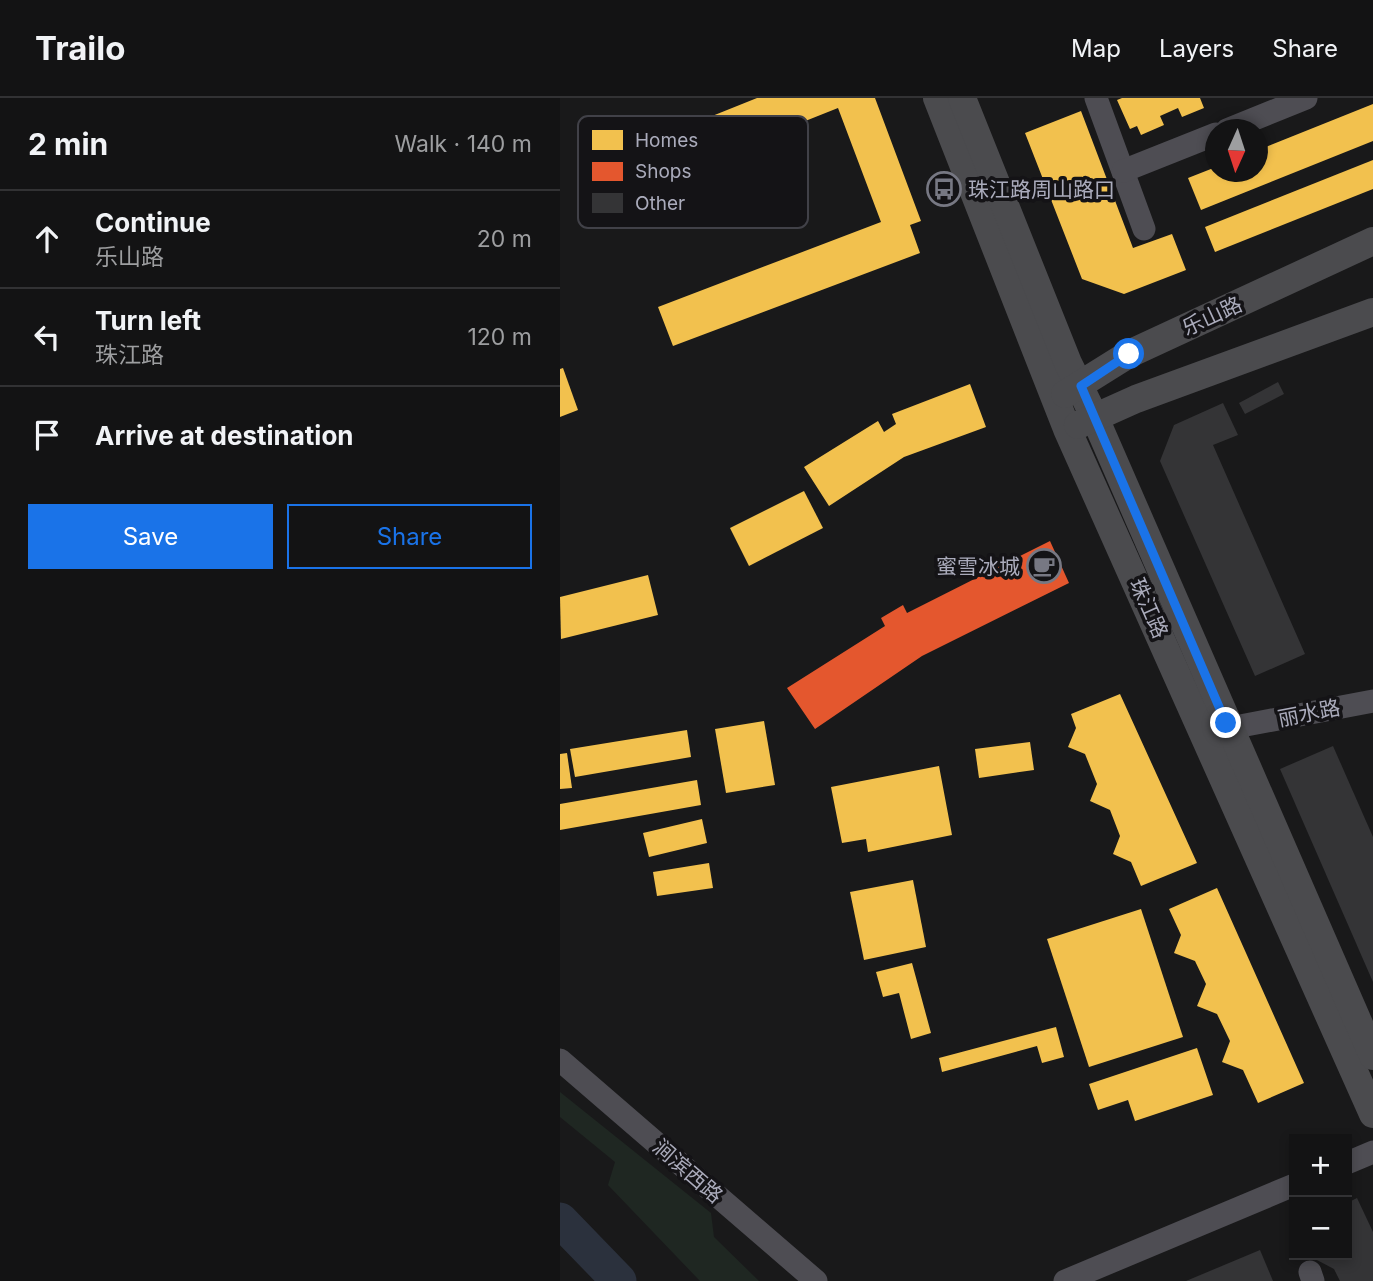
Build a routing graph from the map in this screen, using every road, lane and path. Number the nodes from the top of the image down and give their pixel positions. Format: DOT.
graph roads {
  1 [pos="937,98"];
  2 [pos="961,98"];
  3 [pos="1096,98"];
  4 [pos="1306,98"];
  5 [pos="1254,119"];
  6 [pos="1205,138"];
  7 [pos="1123,171"];
  8 [pos="1144,229"];
  9 [pos="1373,241"];
  10 [pos="1373,263"];
  11 [pos="1373,297"];
  12 [pos="1373,313"];
  13 [pos="1129,354"];
  14 [pos="1068,392"];
  15 [pos="1136,399"];
  16 [pos="1095,418"];
  17 [pos="1068,429"];
  18 [pos="1373,701"];
  19 [pos="1216,730"];
  20 [pos="1373,1056"];
  21 [pos="560,1060"];
  22 [pos="1373,1114"];
  23 [pos="1373,1152"];
  24 [pos="1352,1161"];
  25 [pos="1289,1187"];
  26 [pos="816,1281"];
  27 [pos="1065,1281"];
  1 -- 14 [label="main road, 珠江路"];
  2 -- 14 [label="main road, 珠江路"];
  3 -- 7 [label="street"];
  4 -- 5 [label="street"];
  6 -- 7 [label="street"];
  7 -- 8 [label="street"];
  9 -- 13 [label="main road, 乐山路"];
  10 -- 13 [label="main road"];
  11 -- 15 [label="main road"];
  12 -- 15 [label="main road"];
  13 -- 14 [label="main road, 乐山路"];
  14 -- 16 [label="main road, 珠江路"];
  14 -- 17 [label="main road, 珠江路"];
  15 -- 16 [label="main road"];
  16 -- 17 [label="main road"];
  16 -- 19 [label="main road, 珠江路"];
  17 -- 19 [label="main road, 珠江路"];
  18 -- 19 [label="street, 丽水路"];
  19 -- 20 [label="main road, 珠江路"];
  19 -- 22 [label="main road, 珠江路"];
  21 -- 26 [label="street, 涧滨西路"];
  23 -- 24 [label="street"];
  25 -- 27 [label="street"];
}
